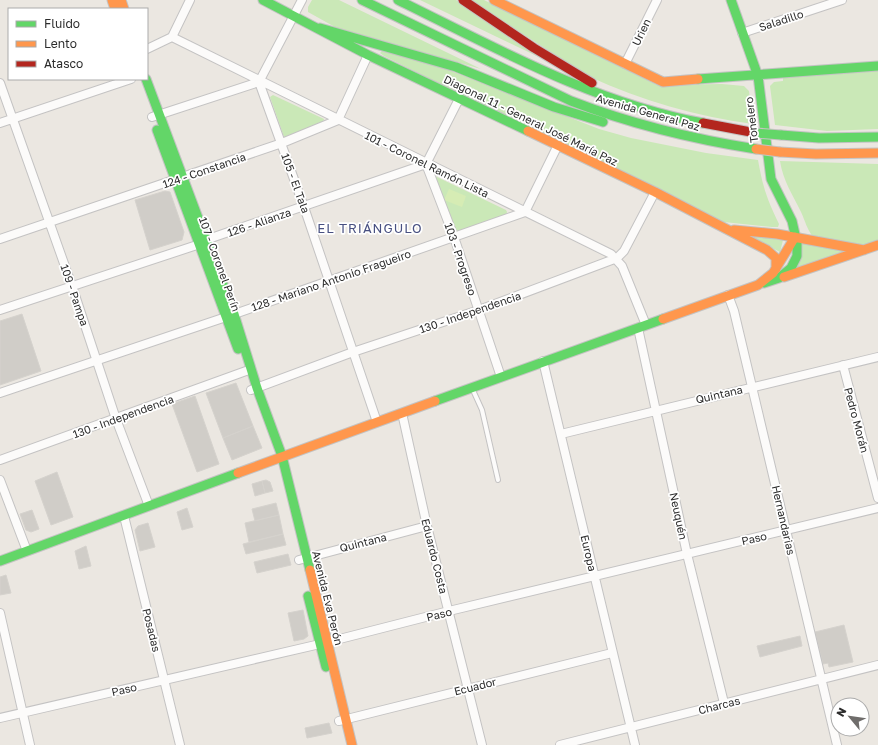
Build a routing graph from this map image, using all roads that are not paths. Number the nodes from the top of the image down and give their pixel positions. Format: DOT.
graph roads {
  1 [pos="190,0"];
  2 [pos="263,0"];
  3 [pos="302,0"];
  4 [pos="362,0"];
  5 [pos="398,0"];
  6 [pos="463,0"];
  7 [pos="494,0"];
  8 [pos="657,0"];
  9 [pos="731,0"];
  10 [pos="842,0"];
  11 [pos="294,15"];
  12 [pos="320,28"];
  13 [pos="742,33"];
  14 [pos="172,37"];
  15 [pos="376,44"];
  16 [pos="148,49"];
  17 [pos="368,55"];
  18 [pos="625,64"];
  19 [pos="878,66"];
  20 [pos="758,76"];
  21 [pos="128,80"];
  22 [pos="139,80"];
  23 [pos="146,80"];
  24 [pos="259,82"];
  25 [pos="0,83"];
  26 [pos="458,99"];
  27 [pos="156,116"];
  28 [pos="674,118"];
  29 [pos="13,119"];
  30 [pos="338,120"];
  31 [pos="0,123"];
  32 [pos="670,134"];
  33 [pos="878,137"];
  34 [pos="282,143"];
  35 [pos="557,147"];
  36 [pos="878,154"];
  37 [pos="426,164"];
  38 [pos="180,178"];
  39 [pos="655,192"];
  40 [pos="304,206"];
  41 [pos="525,212"];
  42 [pos="49,222"];
  43 [pos="727,229"];
  44 [pos="454,237"];
  45 [pos="795,237"];
  46 [pos="0,239"];
  47 [pos="204,243"];
  48 [pos="878,245"];
  49 [pos="864,250"];
  50 [pos="617,258"];
  51 [pos="777,274"];
  52 [pos="330,282"];
  53 [pos="72,286"];
  54 [pos="728,296"];
  55 [pos="0,310"];
  56 [pos="479,310"];
  57 [pos="230,316"];
  58 [pos="642,326"];
  59 [pos="353,352"];
  60 [pos="878,357"];
  61 [pos="97,361"];
  62 [pos="543,361"];
  63 [pos="843,365"];
  64 [pos="246,371"];
  65 [pos="501,377"];
  66 [pos="752,386"];
  67 [pos="472,388"];
  68 [pos="254,389"];
  69 [pos="0,393"];
  70 [pos="656,410"];
  71 [pos="402,413"];
  72 [pos="116,419"];
  73 [pos="377,422"];
  74 [pos="561,434"];
  75 [pos="279,458"];
  76 [pos="0,460"];
  77 [pos="0,480"];
  78 [pos="498,480"];
  79 [pos="878,498"];
  80 [pos="149,506"];
  81 [pos="878,508"];
  82 [pos="124,516"];
  83 [pos="427,526"];
  84 [pos="787,530"];
  85 [pos="27,551"];
  86 [pos="687,554"];
  87 [pos="302,558"];
  88 [pos="0,561"];
  89 [pos="594,577"];
  90 [pos="449,611"];
  91 [pos="0,613"];
  92 [pos="324,643"];
  93 [pos="612,652"];
  94 [pos="878,665"];
  95 [pos="164,680"];
  96 [pos="820,681"];
  97 [pos="469,688"];
  98 [pos="724,703"];
  99 [pos="23,712"];
  100 [pos="0,718"];
  101 [pos="342,720"];
  102 [pos="630,727"];
  103 [pos="30,745"];
  104 [pos="180,745"];
  105 [pos="345,745"];
  106 [pos="352,745"];
  107 [pos="482,745"];
  108 [pos="560,745"];
  109 [pos="634,745"];
  110 [pos="837,745"];
  1 -- 14 [label="street"];
  2 -- 11 [label="main road, Diagonal 11 - General José María Paz"];
  3 -- 11 [label="street"];
  4 -- 32 [label="main road, Avenida General Paz"];
  5 -- 28 [label="main road, Avenida General Paz"];
  6 -- 28 [label="main road"];
  7 -- 18 [label="main road"];
  8 -- 18 [label="street, Urien"];
  9 -- 13 [label="main road, Tonelero"];
  10 -- 13 [label="street, Saladillo"];
  11 -- 12 [label="main road, Diagonal 11 - General José María Paz"];
  11 -- 24 [label="street"];
  12 -- 15 [label="main road"];
  12 -- 17 [label="main road, Diagonal 11 - General José María Paz"];
  13 -- 20 [label="main road, Tonelero"];
  14 -- 16 [label="street"];
  14 -- 24 [label="street, 101 - Coronel Ramón Lista"];
  15 -- 17 [label="main road"];
  15 -- 32 [label="main road"];
  17 -- 26 [label="main road, Diagonal 11 - General José María Paz"];
  17 -- 30 [label="street"];
  18 -- 20 [label="main road"];
  19 -- 20 [label="main road"];
  20 -- 45 [label="main road, Tonelero"];
  21 -- 29 [label="street"];
  22 -- 27 [label="main road, 107 - Coronel Perín"];
  23 -- 27 [label="main road, 107 - Coronel Perín"];
  24 -- 27 [label="street"];
  24 -- 30 [label="street, 101 - Coronel Ramón Lista"];
  24 -- 34 [label="street, 105 - El Tala"];
  25 -- 29 [label="street, 109 - Pampa"];
  26 -- 35 [label="main road, Diagonal 11 - General José María Paz"];
  26 -- 37 [label="street"];
  27 -- 38 [label="main road, 107 - Coronel Perín"];
  28 -- 33 [label="main road, Avenida General Paz, bridge"];
  29 -- 31 [label="street"];
  29 -- 42 [label="street, 109 - Pampa"];
  30 -- 34 [label="street, 124 - Constancia"];
  30 -- 37 [label="street, 101 - Coronel Ramón Lista"];
  32 -- 36 [label="main road, Avenida General Paz, bridge"];
  34 -- 38 [label="street, 124 - Constancia"];
  34 -- 40 [label="street, 105 - El Tala"];
  35 -- 39 [label="main road, Diagonal 11 - General José María Paz"];
  35 -- 41 [label="street"];
  37 -- 40 [label="street, 126 - Alianza"];
  37 -- 41 [label="street, 101 - Coronel Ramón Lista"];
  37 -- 44 [label="street, 103 - Progreso"];
  38 -- 42 [label="street, 124 - Constancia"];
  38 -- 47 [label="main road, 107 - Coronel Perín"];
  39 -- 43 [label="main road, Diagonal 11 - General José María Paz"];
  39 -- 50 [label="street"];
  40 -- 47 [label="street, 126 - Alianza"];
  40 -- 52 [label="street, 105 - El Tala"];
  41 -- 44 [label="street, 128 - Mariano Antonio Fragueiro"];
  41 -- 50 [label="street, 101 - Coronel Ramón Lista"];
  42 -- 46 [label="street, 124 - Constancia"];
  42 -- 53 [label="street, 109 - Pampa"];
  43 -- 45 [label="main road"];
  43 -- 51 [label="main road, Diagonal 11 - General José María Paz"];
  44 -- 52 [label="street, 128 - Mariano Antonio Fragueiro"];
  44 -- 56 [label="street, 103 - Progreso"];
  45 -- 49 [label="main road"];
  45 -- 51 [label="main road"];
  47 -- 53 [label="street, 126 - Alianza"];
  47 -- 57 [label="main road, 107 - Coronel Perín"];
  48 -- 49 [label="main road"];
  49 -- 51 [label="main road"];
  50 -- 56 [label="street, 130 - Independencia"];
  50 -- 58 [label="street"];
  51 -- 54 [label="main road"];
  52 -- 57 [label="street, 128 - Mariano Antonio Fragueiro"];
  52 -- 59 [label="street, 105 - El Tala"];
  53 -- 55 [label="street, 126 - Alianza"];
  53 -- 61 [label="street, 109 - Pampa"];
  54 -- 58 [label="main road"];
  54 -- 66 [label="street, Hernandarias"];
  56 -- 59 [label="street, 130 - Independencia"];
  56 -- 65 [label="street, 103 - Progreso"];
  57 -- 61 [label="street, 128 - Mariano Antonio Fragueiro"];
  57 -- 64 [label="main road, 107 - Coronel Perín"];
  57 -- 68 [label="main road, 107 - Coronel Perín"];
  58 -- 62 [label="main road"];
  58 -- 70 [label="street, Neuquén"];
  59 -- 68 [label="street, 130 - Independencia"];
  59 -- 73 [label="street, 105 - El Tala"];
  60 -- 63 [label="street, Quintana"];
  61 -- 69 [label="street, 128 - Mariano Antonio Fragueiro"];
  61 -- 72 [label="street, 109 - Pampa"];
  62 -- 65 [label="main road"];
  62 -- 74 [label="street, Europa"];
  63 -- 66 [label="street, Quintana"];
  63 -- 79 [label="street, Pedro Morán"];
  64 -- 68 [label="main road, 107 - Coronel Perín"];
  64 -- 72 [label="street, 130 - Independencia"];
  65 -- 67 [label="main road"];
  66 -- 70 [label="street, Quintana"];
  66 -- 84 [label="street, Hernandarias"];
  67 -- 71 [label="main road"];
  67 -- 78 [label="lane"];
  68 -- 75 [label="main road, 107 - Coronel Perín"];
  70 -- 74 [label="street, Quintana"];
  70 -- 86 [label="street, Neuquén"];
  71 -- 73 [label="main road"];
  71 -- 83 [label="street, Eduardo Costa"];
  72 -- 76 [label="street, 130 - Independencia"];
  72 -- 80 [label="street, 109 - Pampa"];
  73 -- 75 [label="main road"];
  74 -- 89 [label="street, Europa"];
  75 -- 80 [label="main road"];
  75 -- 87 [label="main road, Avenida Eva Perón"];
  77 -- 85 [label="street"];
  80 -- 82 [label="main road"];
  81 -- 84 [label="street, Paso"];
  82 -- 85 [label="main road"];
  82 -- 95 [label="street, Posadas"];
  83 -- 87 [label="street, Quintana"];
  83 -- 90 [label="street, Eduardo Costa"];
  84 -- 86 [label="street, Paso"];
  84 -- 96 [label="street, Hernandarias"];
  85 -- 88 [label="main road"];
  86 -- 89 [label="street, Paso"];
  86 -- 98 [label="street, Neuquén"];
  87 -- 92 [label="main road, Avenida Eva Perón"];
  89 -- 90 [label="street, Paso"];
  89 -- 93 [label="street, Europa"];
  90 -- 92 [label="street, Paso"];
  90 -- 97 [label="street, Eduardo Costa"];
  91 -- 99 [label="street"];
  92 -- 95 [label="street, Paso"];
  92 -- 101 [label="main road, Avenida Eva Perón"];
  93 -- 97 [label="street, Ecuador"];
  93 -- 102 [label="street, Europa"];
  94 -- 96 [label="street, Charcas"];
  95 -- 99 [label="street, Paso"];
  95 -- 104 [label="street, Posadas"];
  96 -- 98 [label="street, Charcas"];
  96 -- 110 [label="street, Hernandarias"];
  97 -- 101 [label="street, Ecuador"];
  97 -- 107 [label="street, Eduardo Costa"];
  98 -- 102 [label="street, Charcas"];
  99 -- 100 [label="street, Paso"];
  99 -- 103 [label="street"];
  101 -- 105 [label="main road, Avenida Eva Perón"];
  101 -- 106 [label="main road, Avenida Eva Perón"];
  102 -- 108 [label="street, Charcas"];
  102 -- 109 [label="street, Europa"];
}
